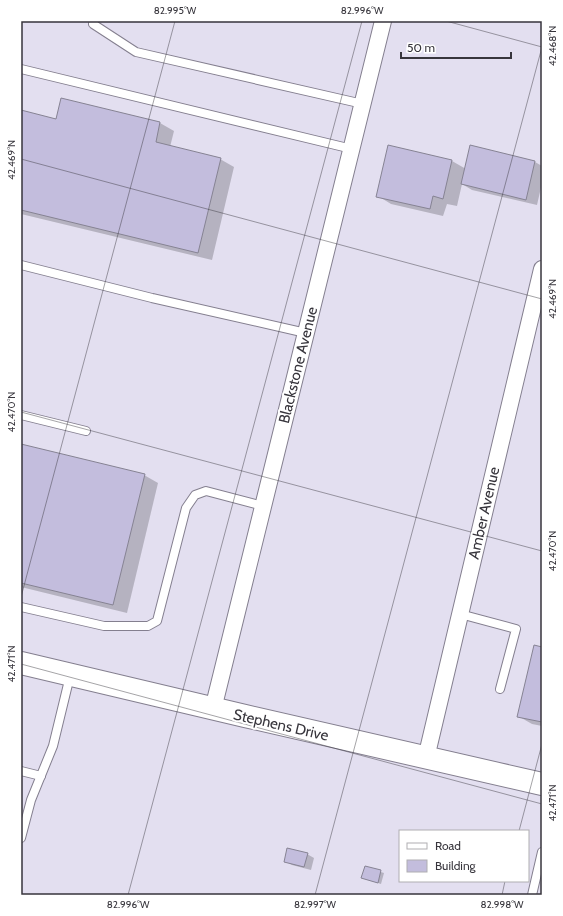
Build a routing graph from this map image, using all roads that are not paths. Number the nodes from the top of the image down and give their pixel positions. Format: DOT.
graph roads {
  1 [pos="94,21"];
  2 [pos="383,21"];
  3 [pos="21,69"];
  4 [pos="363,104"];
  5 [pos="352,149"];
  6 [pos="21,266"];
  7 [pos="542,269"];
  8 [pos="538,305"];
  9 [pos="306,333"];
  10 [pos="21,415"];
  11 [pos="86,431"];
  12 [pos="264,506"];
  13 [pos="21,607"];
  14 [pos="460,614"];
  15 [pos="21,663"];
  16 [pos="70,675"];
  17 [pos="500,689"];
  18 [pos="213,709"];
  19 [pos="426,758"];
  20 [pos="21,771"];
  21 [pos="41,776"];
  22 [pos="542,784"];
  23 [pos="21,838"];
  24 [pos="542,852"];
  25 [pos="532,895"];
  1 -- 4 [label="lane"];
  2 -- 4 [label="street, Blackstone Avenue"];
  3 -- 5 [label="lane"];
  4 -- 5 [label="street, Blackstone Avenue"];
  5 -- 9 [label="street, Blackstone Avenue"];
  6 -- 9 [label="lane"];
  7 -- 8 [label="street, Amber Avenue"];
  8 -- 14 [label="street, Amber Avenue"];
  9 -- 12 [label="street, Blackstone Avenue"];
  10 -- 11 [label="lane"];
  12 -- 13 [label="lane"];
  12 -- 18 [label="street, Blackstone Avenue"];
  14 -- 17 [label="lane"];
  14 -- 19 [label="street, Amber Avenue"];
  15 -- 16 [label="street, Stephens Drive"];
  16 -- 18 [label="street, Stephens Drive"];
  16 -- 21 [label="lane"];
  18 -- 19 [label="street, Stephens Drive"];
  19 -- 22 [label="street, Stephens Drive"];
  20 -- 21 [label="lane"];
  21 -- 23 [label="lane"];
  24 -- 25 [label="lane"];
}
